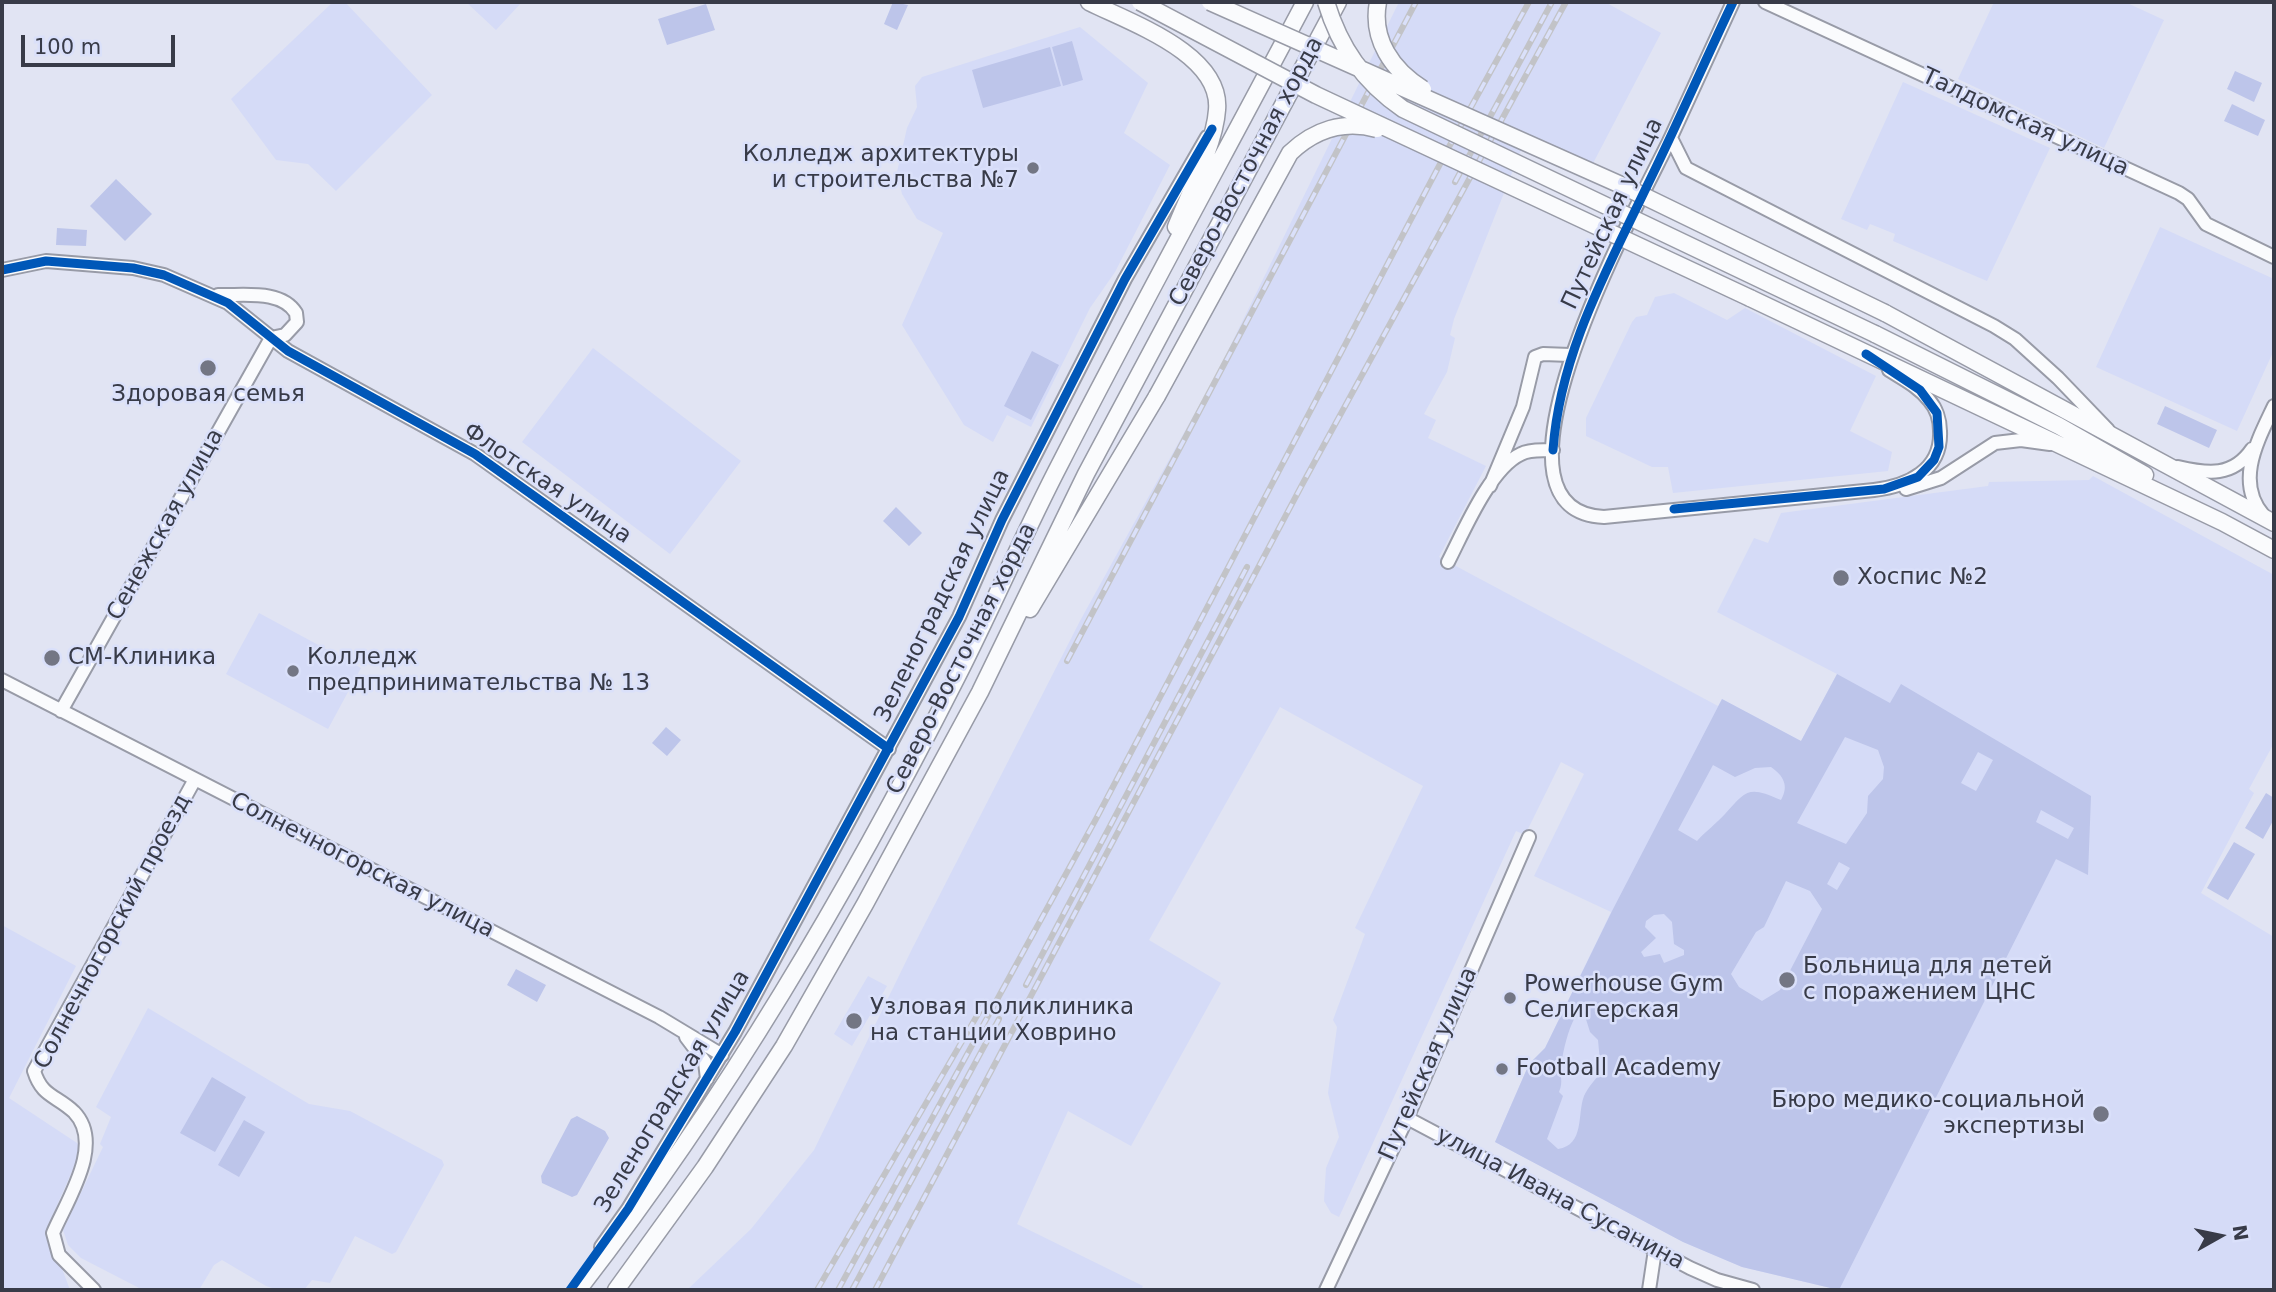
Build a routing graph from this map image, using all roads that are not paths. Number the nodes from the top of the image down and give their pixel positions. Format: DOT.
graph roads {
  1 [pos="1089,2"];
  2 [pos="1140,2"];
  3 [pos="1210,2"];
  4 [pos="1305,2"];
  5 [pos="1326,2"];
  6 [pos="1338,2"];
  7 [pos="1378,2"];
  8 [pos="1732,2"];
  9 [pos="1765,2"];
  10 [pos="1460,113"];
  11 [pos="1212,129"];
  12 [pos="1671,138"];
  13 [pos="1430,147"];
  14 [pos="2274,257"];
  15 [pos="2,270"];
  16 [pos="209,295"];
  17 [pos="271,338"];
  18 [pos="1126,343"];
  19 [pos="1866,354"];
  20 [pos="1570,355"];
  21 [pos="2274,406"];
  22 [pos="2111,433"];
  23 [pos="2257,444"];
  24 [pos="2062,446"];
  25 [pos="1553,450"];
  26 [pos="2172,466"];
  27 [pos="1490,486"];
  28 [pos="1874,490"];
  29 [pos="2270,520"];
  30 [pos="2222,522"];
  31 [pos="2274,550"];
  32 [pos="1448,562"];
  33 [pos="2,680"];
  34 [pos="980,692"];
  35 [pos="61,711"];
  36 [pos="889,749"];
  37 [pos="194,781"];
  38 [pos="1529,837"];
  39 [pos="682,1031"];
  40 [pos="722,1055"];
  41 [pos="707,1079"];
  42 [pos="1407,1118"];
  43 [pos="1655,1250"];
  44 [pos="94,1290"];
  45 [pos="570,1290"];
  46 [pos="578,1290"];
  47 [pos="616,1290"];
  48 [pos="1326,1290"];
  49 [pos="1649,1290"];
  50 [pos="1753,1290"];
  1 -- 11 [label="main road"];
  2 -- 13 [label="main road, bridge"];
  3 -- 10 [label="main road, bridge"];
  4 -- 18 [label="main road, Северо-Восточная хорда"];
  5 -- 30 [label="main road, bridge"];
  6 -- 34 [label="main road, Северо-Восточная хорда"];
  7 -- 10 [label="main road, bridge"];
  8 -- 12 [label="street, Путейская улица"];
  9 -- 14 [label="street, Талдомская улица"];
  10 -- 22 [label="main road, bridge"];
  11 -- 18 [label="main road"];
  11 -- 36 [label="street, Зеленоградская улица"];
  12 -- 20 [label="street, Путейская улица"];
  12 -- 22 [label="street"];
  13 -- 19 [label="main road, bridge"];
  13 -- 34 [label="main road, bridge"];
  15 -- 16 [label="street, Флотская улица"];
  16 -- 17 [label="street, Флотская улица"];
  16 -- 17 [label="street, Флотская улица"];
  17 -- 35 [label="street, Сенежская улица"];
  17 -- 36 [label="street, Флотская улица"];
  18 -- 46 [label="main road, Северо-Восточная хорда"];
  19 -- 24 [label="main road"];
  19 -- 28 [label="street"];
  20 -- 25 [label="street, Путейская улица"];
  20 -- 27 [label="street"];
  21 -- 23 [label="street"];
  22 -- 26 [label="main road"];
  23 -- 26 [label="street"];
  23 -- 29 [label="street"];
  24 -- 28 [label="street"];
  24 -- 30 [label="main road"];
  25 -- 27 [label="street"];
  25 -- 28 [label="street, Путейская улица"];
  26 -- 29 [label="main road"];
  27 -- 32 [label="street"];
  30 -- 31 [label="main road"];
  33 -- 35 [label="street, Солнечногорская улица"];
  34 -- 47 [label="main road, Северо-Восточная хорда"];
  35 -- 37 [label="street, Солнечногорская улица"];
  36 -- 40 [label="street, Зеленоградская улица"];
  37 -- 39 [label="street, Солнечногорская улица"];
  37 -- 44 [label="street, Солнечногорский проезд"];
  38 -- 42 [label="street, Путейская улица"];
  39 -- 40 [label="street, Солнечногорская улица"];
  39 -- 41 [label="street"];
  40 -- 41 [label="street, Зеленоградская улица"];
  41 -- 45 [label="street, Зеленоградская улица"];
  42 -- 43 [label="street, улица Ивана Сусанина"];
  42 -- 48 [label="street, Путейская улица"];
  43 -- 49 [label="street"];
  43 -- 50 [label="street, улица Ивана Сусанина"];
}
